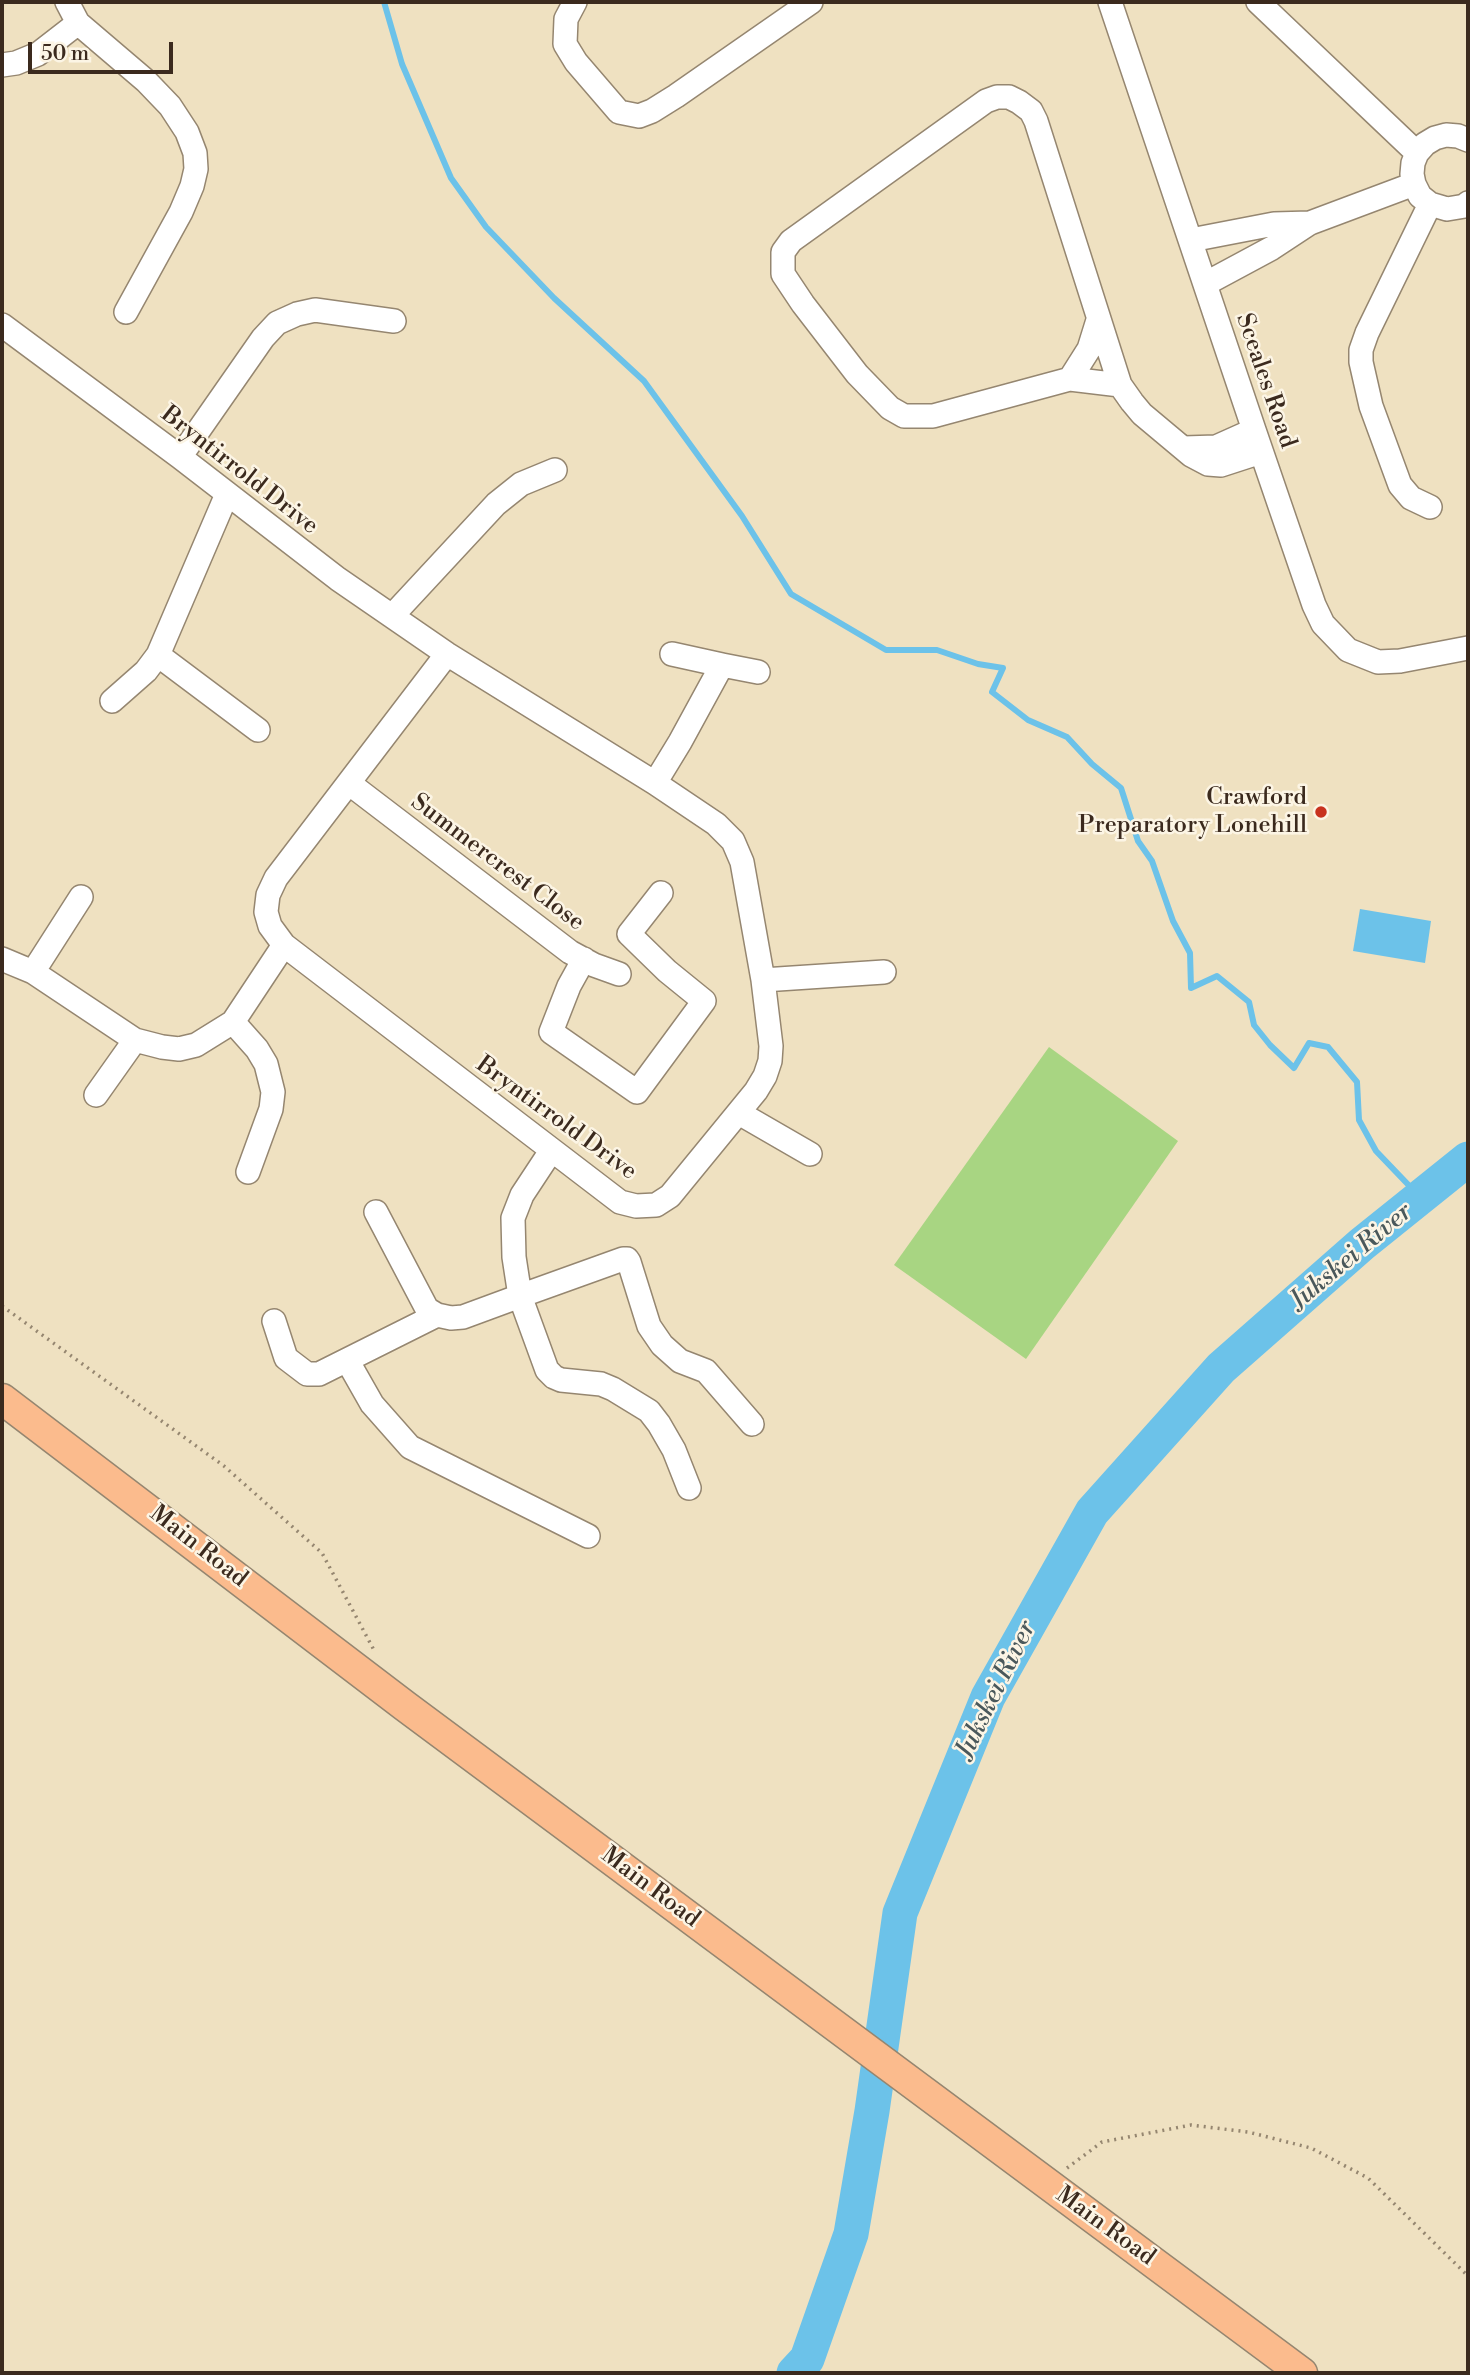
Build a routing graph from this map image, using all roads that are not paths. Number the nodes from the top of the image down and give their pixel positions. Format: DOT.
graph roads {
  1 [pos="67,2"];
  2 [pos="575,2"];
  3 [pos="811,2"];
  4 [pos="1110,2"];
  5 [pos="1258,2"];
  6 [pos="78,23"];
  7 [pos="2,65"];
  8 [pos="1468,140"];
  9 [pos="1418,153"];
  10 [pos="1414,184"];
  11 [pos="1468,203"];
  12 [pos="1430,204"];
  13 [pos="1310,223"];
  14 [pos="1191,240"];
  15 [pos="1205,284"];
  16 [pos="126,312"];
  17 [pos="1098,320"];
  18 [pos="394,321"];
  19 [pos="4,333"];
  20 [pos="1070,379"];
  21 [pos="1121,386"];
  22 [pos="1257,441"];
  23 [pos="180,457"];
  24 [pos="555,470"];
  25 [pos="227,494"];
  26 [pos="1430,507"];
  27 [pos="392,616"];
  28 [pos="1468,648"];
  29 [pos="447,654"];
  30 [pos="672,654"];
  31 [pos="158,655"];
  32 [pos="722,665"];
  33 [pos="758,673"];
  34 [pos="113,701"];
  35 [pos="258,730"];
  36 [pos="655,783"];
  37 [pos="350,784"];
  38 [pos="661,893"];
  39 [pos="81,897"];
  40 [pos="284,945"];
  41 [pos="2,960"];
  42 [pos="584,960"];
  43 [pos="33,972"];
  44 [pos="884,972"];
  45 [pos="619,974"];
  46 [pos="763,980"];
  47 [pos="233,1022"];
  48 [pos="135,1040"];
  49 [pos="96,1095"];
  50 [pos="738,1113"];
  51 [pos="551,1152"];
  52 [pos="810,1154"];
  53 [pos="248,1172"];
  54 [pos="376,1212"];
  55 [pos="520,1296"];
  56 [pos="437,1315"];
  57 [pos="274,1321"];
  58 [pos="347,1360"];
  59 [pos="2,1399"];
  60 [pos="751,1424"];
  61 [pos="690,1488"];
  62 [pos="588,1536"];
  63 [pos="1302,2373"];
  1 -- 6 [label="street"];
  2 -- 3 [label="street"];
  4 -- 14 [label="street, Sceales Road"];
  5 -- 9 [label="street"];
  6 -- 7 [label="street"];
  6 -- 16 [label="street"];
  8 -- 9 [label="street"];
  9 -- 10 [label="street"];
  10 -- 12 [label="street"];
  10 -- 13 [label="street"];
  11 -- 12 [label="street"];
  12 -- 26 [label="street"];
  13 -- 14 [label="street"];
  13 -- 15 [label="street"];
  14 -- 15 [label="street, Sceales Road"];
  15 -- 22 [label="street, Sceales Road"];
  17 -- 20 [label="street"];
  17 -- 20 [label="street"];
  17 -- 21 [label="street"];
  18 -- 23 [label="street"];
  19 -- 23 [label="street, Bryntirrold Drive"];
  20 -- 21 [label="street"];
  21 -- 22 [label="street"];
  22 -- 28 [label="street, Sceales Road"];
  23 -- 25 [label="street, Bryntirrold Drive"];
  24 -- 27 [label="street"];
  25 -- 27 [label="street, Bryntirrold Drive"];
  25 -- 31 [label="street"];
  27 -- 29 [label="street, Bryntirrold Drive"];
  29 -- 36 [label="street, Bryntirrold Drive"];
  29 -- 37 [label="street, Bryntirrold Drive"];
  30 -- 32 [label="street"];
  31 -- 34 [label="street"];
  31 -- 35 [label="street"];
  32 -- 33 [label="street"];
  32 -- 36 [label="street"];
  36 -- 46 [label="street, Bryntirrold Drive"];
  37 -- 40 [label="street, Bryntirrold Drive"];
  37 -- 42 [label="street, Summercrest Close"];
  38 -- 42 [label="street"];
  39 -- 43 [label="street"];
  40 -- 47 [label="street"];
  40 -- 51 [label="street, Bryntirrold Drive"];
  41 -- 43 [label="street"];
  42 -- 45 [label="street, Summercrest Close"];
  43 -- 48 [label="street"];
  44 -- 46 [label="street"];
  46 -- 50 [label="street, Bryntirrold Drive"];
  47 -- 48 [label="street"];
  47 -- 53 [label="street"];
  48 -- 49 [label="street"];
  50 -- 51 [label="street, Bryntirrold Drive"];
  50 -- 52 [label="street"];
  51 -- 55 [label="street"];
  54 -- 56 [label="street"];
  55 -- 56 [label="street"];
  55 -- 60 [label="street"];
  55 -- 61 [label="street"];
  56 -- 58 [label="street"];
  57 -- 58 [label="street"];
  58 -- 62 [label="street"];
  59 -- 63 [label="main road, Main Road"];
}
